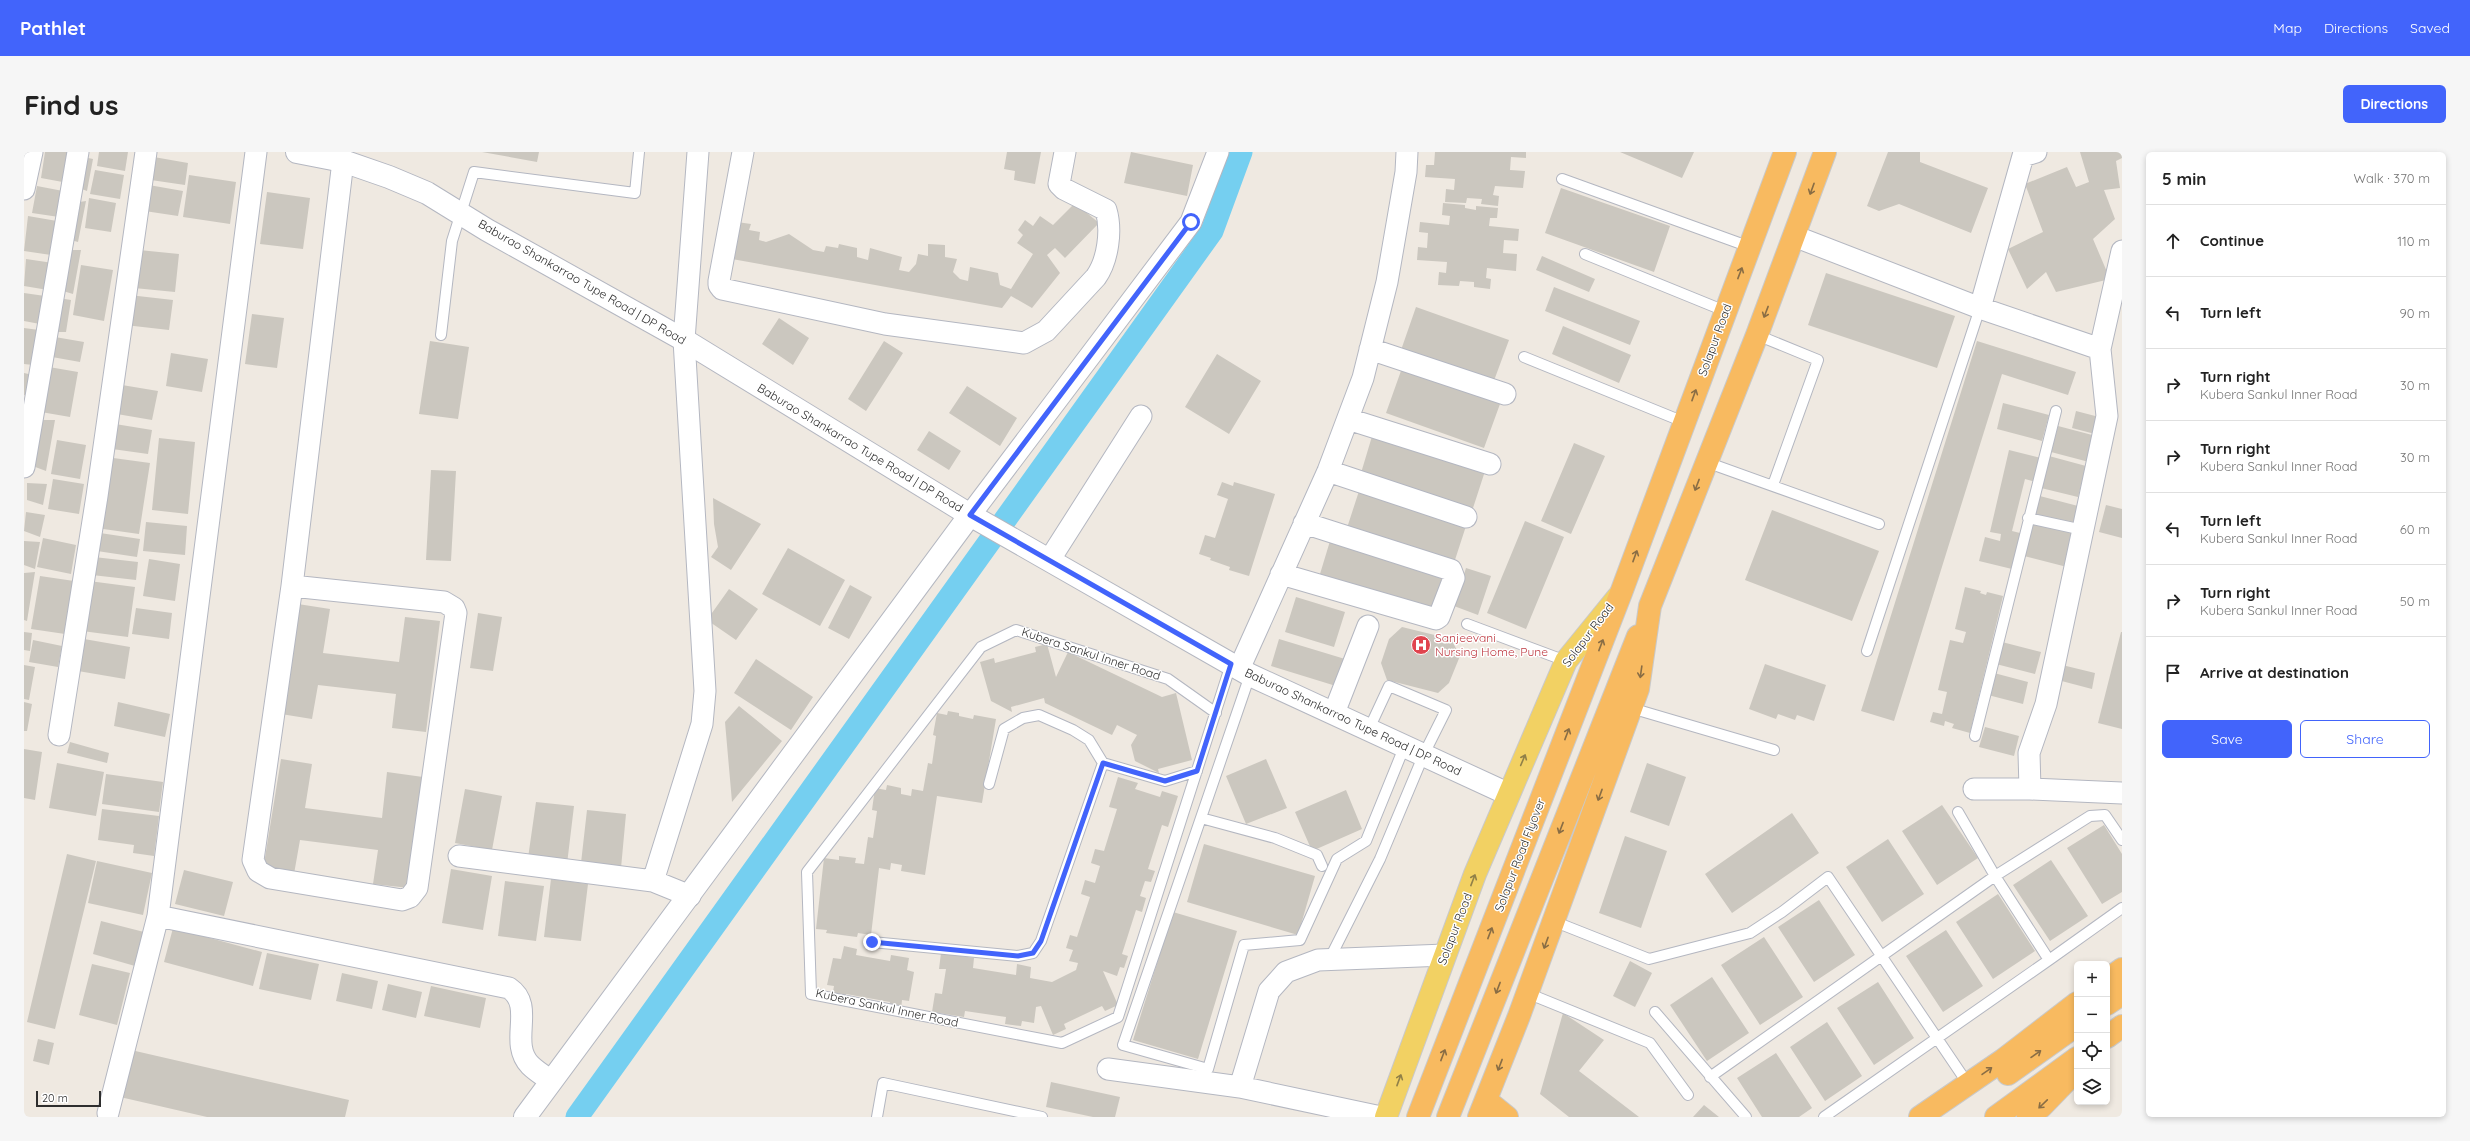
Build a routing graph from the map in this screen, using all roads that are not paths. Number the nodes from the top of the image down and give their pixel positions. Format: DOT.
graph roads {
  1 [pos="32,152"];
  2 [pos="78,152"];
  3 [pos="146,152"];
  4 [pos="256,152"];
  5 [pos="297,152"];
  6 [pos="639,152"];
  7 [pos="698,152"];
  8 [pos="743,152"];
  9 [pos="1065,152"];
  10 [pos="1218,152"];
  11 [pos="1407,152"];
  12 [pos="1785,152"];
  13 [pos="1825,152"];
  14 [pos="2036,152"];
  15 [pos="343,161"];
  16 [pos="1562,179"];
  17 [pos="24,189"];
  18 [pos="460,212"];
  19 [pos="1794,236"];
  20 [pos="1750,246"];
  21 [pos="2122,251"];
  22 [pos="1585,254"];
  23 [pos="1980,308"];
  24 [pos="1725,311"];
  25 [pos="441,335"];
  26 [pos="1757,335"];
  27 [pos="684,340"];
  28 [pos="1370,349"];
  29 [pos="2100,349"];
  30 [pos="1524,357"];
  31 [pos="1505,394"];
  32 [pos="2056,410"];
  33 [pos="1141,416"];
  34 [pos="1348,418"];
  35 [pos="1684,422"];
  36 [pos="2113,431"];
  37 [pos="1706,462"];
  38 [pos="1490,464"];
  39 [pos="24,467"];
  40 [pos="1328,471"];
  41 [pos="1773,485"];
  42 [pos="1466,516"];
  43 [pos="2028,518"];
  44 [pos="977,519"];
  45 [pos="1304,523"];
  46 [pos="1879,524"];
  47 [pos="2083,530"];
  48 [pos="1050,559"];
  49 [pos="1281,574"];
  50 [pos="292,586"];
  51 [pos="1621,592"];
  52 [pos="1650,606"];
  53 [pos="1467,624"];
  54 [pos="1368,626"];
  55 [pos="1867,651"];
  56 [pos="1566,661"];
  57 [pos="1240,669"];
  58 [pos="1631,708"];
  59 [pos="1216,712"];
  60 [pos="1334,713"];
  61 [pos="1369,729"];
  62 [pos="59,735"];
  63 [pos="1975,736"];
  64 [pos="1415,750"];
  65 [pos="1774,750"];
  66 [pos="1103,763"];
  67 [pos="1197,771"];
  68 [pos="989,784"];
  69 [pos="1974,789"];
  70 [pos="2030,789"];
  71 [pos="2122,793"];
  72 [pos="1508,794"];
  73 [pos="1958,812"];
  74 [pos="1201,818"];
  75 [pos="2122,840"];
  76 [pos="459,856"];
  77 [pos="1322,866"];
  78 [pos="1995,876"];
  79 [pos="654,881"];
  80 [pos="690,896"];
  81 [pos="2122,908"];
  82 [pos="158,916"];
  83 [pos="1553,922"];
  84 [pos="872,942"];
  85 [pos="1445,955"];
  86 [pos="1880,957"];
  87 [pos="1330,960"];
  88 [pos="2049,960"];
  89 [pos="2122,969"];
  90 [pos="2110,978"];
  91 [pos="1527,993"];
  92 [pos="2122,994"];
  93 [pos="2110,1002"];
  94 [pos="2074,1005"];
  95 [pos="1655,1012"];
  96 [pos="2074,1027"];
  97 [pos="1937,1038"];
  98 [pos="2074,1060"];
  99 [pos="1108,1069"];
  100 [pos="2074,1073"];
  101 [pos="1710,1077"];
  102 [pos="550,1080"];
  103 [pos="1968,1084"];
  104 [pos="1240,1087"];
  105 [pos="1688,1094"];
  106 [pos="1483,1108"];
  107 [pos="108,1112"];
  108 [pos="525,1117"];
  109 [pos="877,1117"];
  110 [pos="1042,1117"];
  111 [pos="1381,1117"];
  112 [pos="1386,1117"];
  113 [pos="1418,1117"];
  114 [pos="1448,1117"];
  115 [pos="1507,1117"];
  116 [pos="1746,1117"];
  117 [pos="1824,1117"];
  118 [pos="1920,1117"];
  119 [pos="1947,1117"];
  120 [pos="1996,1117"];
  121 [pos="2028,1117"];
  1 -- 17 [label="street"];
  2 -- 39 [label="street"];
  3 -- 62 [label="street"];
  4 -- 82 [label="street"];
  5 -- 15 [label="street, Baburao Shankarrao Tupe Road | DP Road"];
  6 -- 18 [label="lane"];
  7 -- 27 [label="street"];
  8 -- 9 [label="street"];
  10 -- 44 [label="street"];
  11 -- 28 [label="street"];
  12 -- 20 [label="highway, Solapur Road"];
  13 -- 19 [label="highway, one-way"];
  14 -- 23 [label="street"];
  15 -- 18 [label="street, Baburao Shankarrao Tupe Road | DP Road"];
  15 -- 50 [label="street"];
  16 -- 20 [label="lane"];
  18 -- 25 [label="lane"];
  18 -- 27 [label="street, Baburao Shankarrao Tupe Road | DP Road"];
  19 -- 23 [label="street"];
  19 -- 26 [label="highway, one-way"];
  24 -- 20 [label="highway, Solapur Road, one-way"];
  21 -- 29 [label="street"];
  22 -- 24 [label="lane"];
  23 -- 29 [label="street"];
  23 -- 55 [label="lane"];
  35 -- 24 [label="highway, Solapur Road, one-way"];
  26 -- 37 [label="highway"];
  26 -- 41 [label="lane"];
  27 -- 44 [label="street, Baburao Shankarrao Tupe Road | DP Road"];
  27 -- 79 [label="street"];
  28 -- 31 [label="street"];
  28 -- 34 [label="street"];
  29 -- 36 [label="street"];
  30 -- 35 [label="lane"];
  32 -- 43 [label="lane"];
  33 -- 48 [label="street"];
  34 -- 38 [label="street"];
  34 -- 40 [label="street"];
  51 -- 35 [label="highway, Solapur Road, one-way"];
  36 -- 47 [label="street"];
  37 -- 41 [label="lane"];
  37 -- 52 [label="highway, one-way"];
  40 -- 42 [label="street"];
  40 -- 45 [label="street"];
  41 -- 46 [label="lane"];
  43 -- 47 [label="lane"];
  43 -- 63 [label="lane"];
  44 -- 48 [label="street, Baburao Shankarrao Tupe Road | DP Road"];
  44 -- 80 [label="street"];
  45 -- 49 [label="street"];
  45 -- 49 [label="street"];
  47 -- 70 [label="street"];
  48 -- 57 [label="street, Baburao Shankarrao Tupe Road | DP Road"];
  49 -- 57 [label="street"];
  50 -- 50 [label="street"];
  51 -- 56 [label="main road, Solapur Road"];
  113 -- 51 [label="highway, Solapur Road Flyover, one-way"];
  52 -- 58 [label="highway, one-way"];
  52 -- 114 [label="highway, one-way"];
  53 -- 56 [label="lane"];
  54 -- 60 [label="street"];
  72 -- 56 [label="main road, Solapur Road, one-way"];
  57 -- 59 [label="lane, Kubera Sankul Inner Road"];
  57 -- 60 [label="street, Baburao Shankarrao Tupe Road | DP Road"];
  57 -- 74 [label="lane"];
  58 -- 65 [label="lane"];
  58 -- 83 [label="highway, one-way"];
  59 -- 67 [label="lane, Kubera Sankul Inner Road"];
  59 -- 67 [label="lane, Kubera Sankul Inner Road"];
  60 -- 61 [label="street, Baburao Shankarrao Tupe Road | DP Road"];
  61 -- 64 [label="street, Baburao Shankarrao Tupe Road | DP Road"];
  61 -- 64 [label="lane"];
  64 -- 72 [label="street, Baburao Shankarrao Tupe Road | DP Road"];
  64 -- 74 [label="lane"];
  64 -- 87 [label="lane"];
  66 -- 67 [label="lane"];
  66 -- 68 [label="lane"];
  66 -- 84 [label="lane"];
  69 -- 70 [label="street"];
  70 -- 71 [label="street"];
  85 -- 72 [label="main road, Solapur Road, one-way"];
  73 -- 78 [label="lane"];
  74 -- 77 [label="lane"];
  75 -- 78 [label="lane"];
  76 -- 79 [label="street"];
  78 -- 86 [label="lane"];
  78 -- 88 [label="lane"];
  79 -- 80 [label="street"];
  80 -- 102 [label="street"];
  81 -- 88 [label="lane"];
  82 -- 102 [label="street"];
  82 -- 107 [label="street"];
  83 -- 86 [label="lane"];
  83 -- 91 [label="highway, one-way"];
  85 -- 87 [label="street"];
  112 -- 85 [label="main road, Solapur Road, one-way"];
  86 -- 97 [label="lane"];
  86 -- 101 [label="lane"];
  87 -- 104 [label="street"];
  88 -- 97 [label="lane"];
  89 -- 90 [label="highway"];
  91 -- 105 [label="lane"];
  91 -- 106 [label="highway, one-way"];
  92 -- 93 [label="highway"];
  103 -- 94 [label="highway, one-way"];
  95 -- 101 [label="lane"];
  119 -- 96 [label="highway, one-way"];
  97 -- 103 [label="lane"];
  97 -- 117 [label="lane"];
  98 -- 120 [label="highway"];
  99 -- 104 [label="street"];
  100 -- 121 [label="highway, one-way"];
  101 -- 116 [label="lane"];
  102 -- 108 [label="street"];
  103 -- 118 [label="highway"];
  104 -- 111 [label="street"];
  106 -- 115 [label="highway"];
  109 -- 110 [label="lane"];
}
